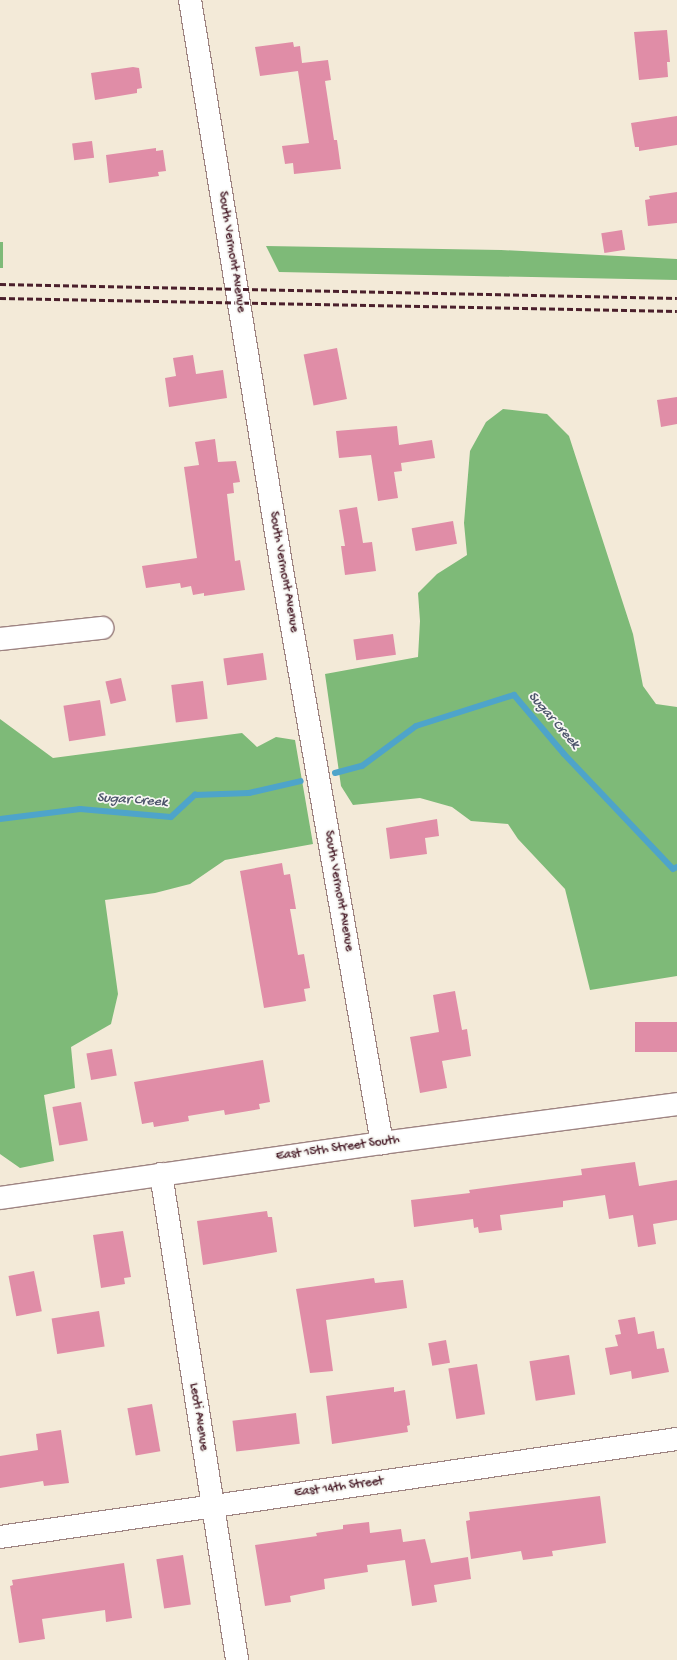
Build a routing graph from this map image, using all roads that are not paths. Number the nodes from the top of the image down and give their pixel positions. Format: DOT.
graph roads {
  1 [pos="190,0"];
  2 [pos="102,628"];
  3 [pos="0,639"];
  4 [pos="677,1104"];
  5 [pos="382,1142"];
  6 [pos="161,1174"];
  7 [pos="0,1198"];
  8 [pos="677,1439"];
  9 [pos="212,1507"];
  10 [pos="0,1537"];
  11 [pos="237,1660"];
  1 -- 5 [label="street, South Vermont Avenue"];
  2 -- 3 [label="street"];
  4 -- 5 [label="street, East 15th Street South"];
  5 -- 6 [label="street, East 15th Street South"];
  6 -- 7 [label="street, East 15th Street South"];
  6 -- 9 [label="street, Leoti Avenue"];
  8 -- 9 [label="street, East 14th Street"];
  9 -- 10 [label="street, East 14th Street"];
  9 -- 11 [label="street, Leoti Avenue"];
}
